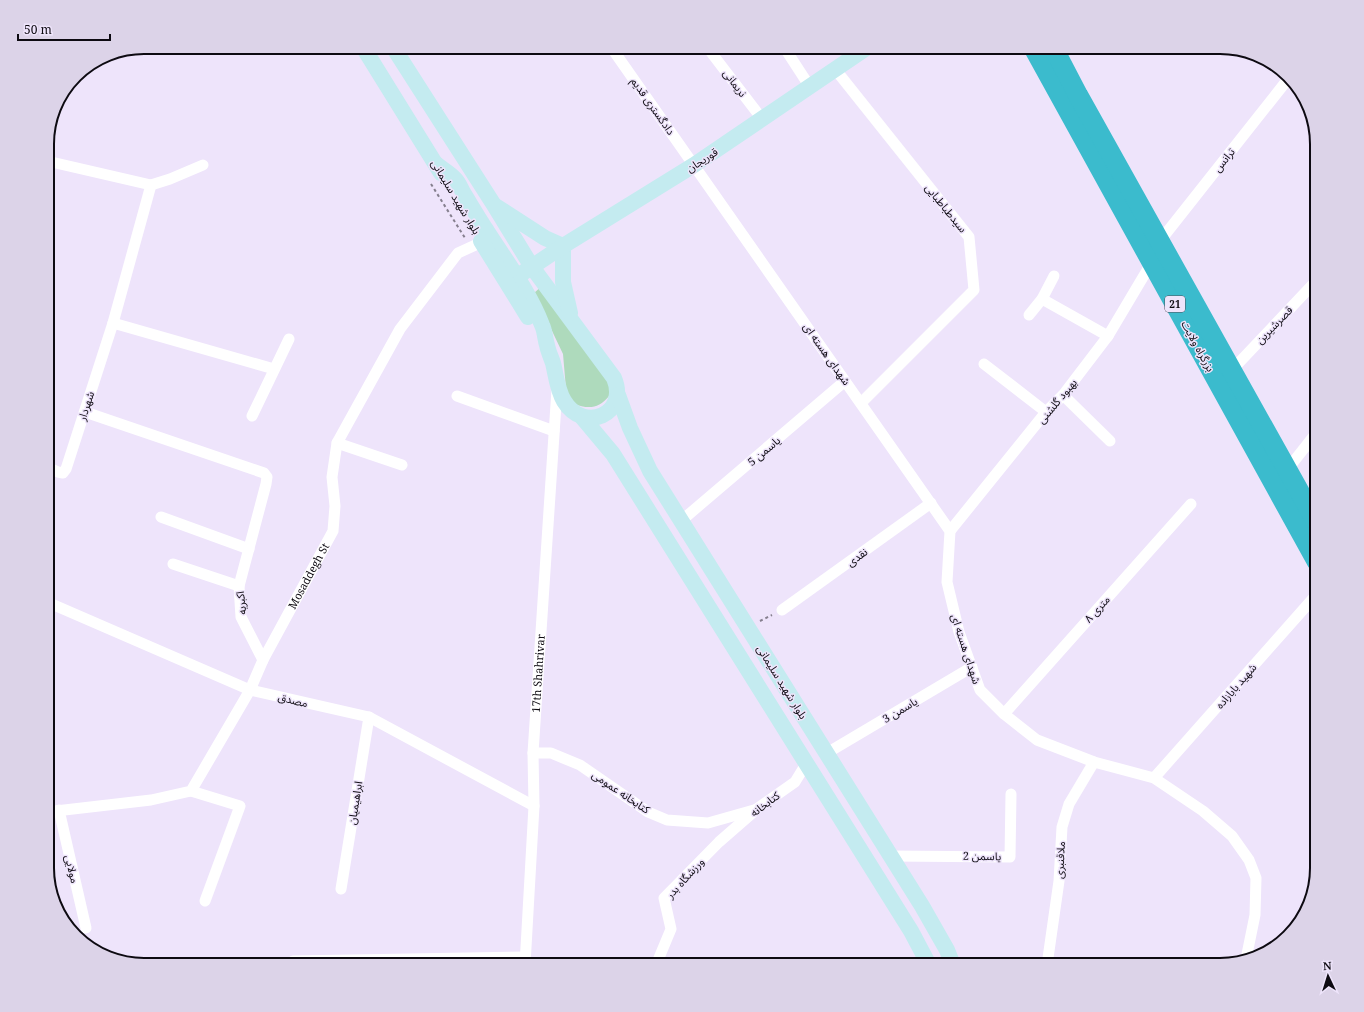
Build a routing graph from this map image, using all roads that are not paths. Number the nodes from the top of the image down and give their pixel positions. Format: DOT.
graph roads {
  1 [pos="367,54"];
  2 [pos="398,54"];
  3 [pos="617,54"];
  4 [pos="712,54"];
  5 [pos="789,54"];
  6 [pos="858,54"];
  7 [pos="1037,54"];
  8 [pos="1057,54"];
  9 [pos="836,69"];
  10 [pos="1286,82"];
  11 [pos="810,87"];
  12 [pos="762,119"];
  13 [pos="54,163"];
  14 [pos="436,164"];
  15 [pos="203,165"];
  16 [pos="694,165"];
  17 [pos="151,185"];
  18 [pos="494,205"];
  19 [pos="1160,241"];
  20 [pos="482,242"];
  21 [pos="563,246"];
  22 [pos="1152,262"];
  23 [pos="532,267"];
  24 [pos="517,276"];
  25 [pos="1054,276"];
  26 [pos="1310,287"];
  27 [pos="1042,299"];
  28 [pos="1029,315"];
  29 [pos="572,320"];
  30 [pos="113,323"];
  31 [pos="1108,336"];
  32 [pos="289,339"];
  33 [pos="547,348"];
  34 [pos="984,364"];
  35 [pos="274,369"];
  36 [pos="1232,370"];
  37 [pos="845,380"];
  38 [pos="557,383"];
  39 [pos="618,395"];
  40 [pos="1063,395"];
  41 [pos="457,396"];
  42 [pos="861,403"];
  43 [pos="85,412"];
  44 [pos="1046,412"];
  45 [pos="252,416"];
  46 [pos="582,417"];
  47 [pos="554,432"];
  48 [pos="1110,441"];
  49 [pos="1310,441"];
  50 [pos="337,443"];
  51 [pos="402,465"];
  52 [pos="54,470"];
  53 [pos="1287,470"];
  54 [pos="931,503"];
  55 [pos="1191,504"];
  56 [pos="1310,511"];
  57 [pos="161,517"];
  58 [pos="681,521"];
  59 [pos="950,531"];
  60 [pos="249,549"];
  61 [pos="1310,549"];
  62 [pos="173,564"];
  63 [pos="239,586"];
  64 [pos="1310,602"];
  65 [pos="54,605"];
  66 [pos="782,610"];
  67 [pos="262,660"];
  68 [pos="972,667"];
  69 [pos="250,690"];
  70 [pos="1004,714"];
  71 [pos="369,717"];
  72 [pos="533,753"];
  73 [pos="827,753"];
  74 [pos="1094,762"];
  75 [pos="806,764"];
  76 [pos="1154,778"];
  77 [pos="191,791"];
  78 [pos="1011,794"];
  79 [pos="534,806"];
  80 [pos="758,808"];
  81 [pos="59,810"];
  82 [pos="54,811"];
  83 [pos="719,842"];
  84 [pos="891,856"];
  85 [pos="341,888"];
  86 [pos="205,901"];
  87 [pos="86,928"];
  88 [pos="1247,954"];
  89 [pos="525,958"];
  90 [pos="659,958"];
  91 [pos="925,958"];
  92 [pos="950,958"];
  93 [pos="1048,958"];
  1 -- 14 [label="main road, بلوار شهید سلیمانی"];
  2 -- 18 [label="main road"];
  3 -- 16 [label="street, دادگستری قدیم"];
  4 -- 12 [label="street, نریمانی"];
  5 -- 11 [label="street"];
  6 -- 9 [label="main road, قوریجان"];
  7 -- 22 [label="highway, بزرگراه ولایت / 21"];
  8 -- 19 [label="highway, بزرگراه ولایت / 21"];
  9 -- 11 [label="main road, قوریجان"];
  9 -- 42 [label="street, سیدطباطبایی"];
  10 -- 19 [label="street, ترانس"];
  11 -- 12 [label="main road, قوریجان"];
  12 -- 16 [label="main road, قوریجان"];
  13 -- 17 [label="street"];
  14 -- 20 [label="main road, بلوار شهید سلیمانی"];
  14 -- 24 [label="main road"];
  15 -- 17 [label="street"];
  16 -- 21 [label="main road, قوریجان"];
  16 -- 37 [label="street, شهدای هسته ای"];
  17 -- 30 [label="street, شهردار"];
  18 -- 21 [label="main road"];
  18 -- 23 [label="main road"];
  19 -- 36 [label="highway, بزرگراه ولایت / 21"];
  20 -- 33 [label="main road, بلوار شهید سلیمانی"];
  20 -- 50 [label="street, Mosaddegh St"];
  21 -- 23 [label="main road, قوریجان"];
  21 -- 29 [label="main road"];
  22 -- 31 [label="street, بهبود گلشنی"];
  22 -- 61 [label="highway, بزرگراه ولایت / 21"];
  23 -- 24 [label="main road, قوریجان"];
  23 -- 29 [label="main road, بلوار شهید سلیمانی"];
  24 -- 33 [label="main road"];
  25 -- 27 [label="street"];
  26 -- 36 [label="street, قصرشیرین"];
  27 -- 28 [label="street"];
  27 -- 31 [label="street"];
  29 -- 39 [label="main road, بلوار شهید سلیمانی"];
  30 -- 35 [label="street"];
  30 -- 43 [label="street, شهردار"];
  31 -- 40 [label="street, بهبود گلشنی"];
  32 -- 35 [label="street"];
  33 -- 38 [label="main road, بلوار شهید سلیمانی"];
  34 -- 44 [label="street"];
  35 -- 45 [label="street"];
  36 -- 53 [label="highway, بزرگراه ولایت / 21"];
  37 -- 42 [label="street, شهدای هسته ای"];
  37 -- 58 [label="street, یاسمن 5"];
  38 -- 46 [label="main road, بلوار شهید سلیمانی"];
  38 -- 47 [label="street, 17th Shahrivar"];
  39 -- 46 [label="main road"];
  39 -- 58 [label="main road, بلوار شهید سلیمانی"];
  40 -- 44 [label="street, بهبود گلشنی"];
  40 -- 48 [label="street"];
  41 -- 47 [label="street"];
  42 -- 54 [label="street, شهدای هسته ای"];
  43 -- 52 [label="street, شهردار"];
  43 -- 60 [label="street"];
  44 -- 59 [label="street, بهبود گلشنی"];
  46 -- 75 [label="main road, بلوار شهید سلیمانی"];
  47 -- 72 [label="street, 17th Shahrivar"];
  49 -- 53 [label="street"];
  50 -- 51 [label="street"];
  50 -- 67 [label="street, Mosaddegh St"];
  53 -- 56 [label="highway, بزرگراه ولایت / 21"];
  54 -- 59 [label="street, شهدای هسته ای"];
  54 -- 66 [label="street, نقدی"];
  55 -- 70 [label="street, ۸ متری"];
  57 -- 60 [label="street"];
  58 -- 73 [label="main road, بلوار شهید سلیمانی"];
  59 -- 68 [label="street, شهدای هسته ای"];
  60 -- 63 [label="street"];
  62 -- 63 [label="street, اکبریه"];
  63 -- 67 [label="street, اکبریه"];
  64 -- 76 [label="street, شهید بابازاده"];
  65 -- 69 [label="street, مصدق"];
  67 -- 69 [label="street, Mosaddegh St"];
  68 -- 70 [label="street, شهدای هسته ای"];
  68 -- 73 [label="street, یاسمن 3"];
  69 -- 71 [label="street, مصدق"];
  69 -- 77 [label="street, Mosaddegh St"];
  70 -- 74 [label="street, شهدای هسته ای"];
  71 -- 79 [label="street, مصدق"];
  71 -- 85 [label="street, ابراهیمیان"];
  72 -- 79 [label="street, 17th Shahrivar"];
  72 -- 80 [label="street, کتابخانه عمومی"];
  73 -- 84 [label="main road, بلوار شهید سلیمانی"];
  74 -- 76 [label="street, شهدای هسته ای"];
  74 -- 93 [label="street, ملاقنبری"];
  75 -- 80 [label="street, کتابخانه"];
  75 -- 91 [label="main road, بلوار شهید سلیمانی"];
  76 -- 88 [label="street, شهدای هسته ای"];
  77 -- 81 [label="street"];
  77 -- 86 [label="street"];
  78 -- 84 [label="street, یاسمن 2"];
  79 -- 89 [label="street, 17th Shahrivar"];
  80 -- 83 [label="street, کتابخانه"];
  81 -- 82 [label="street"];
  81 -- 87 [label="street, مولایی"];
  83 -- 90 [label="street, ورزشگاه بدر"];
  84 -- 92 [label="main road, بلوار شهید سلیمانی"];
}
